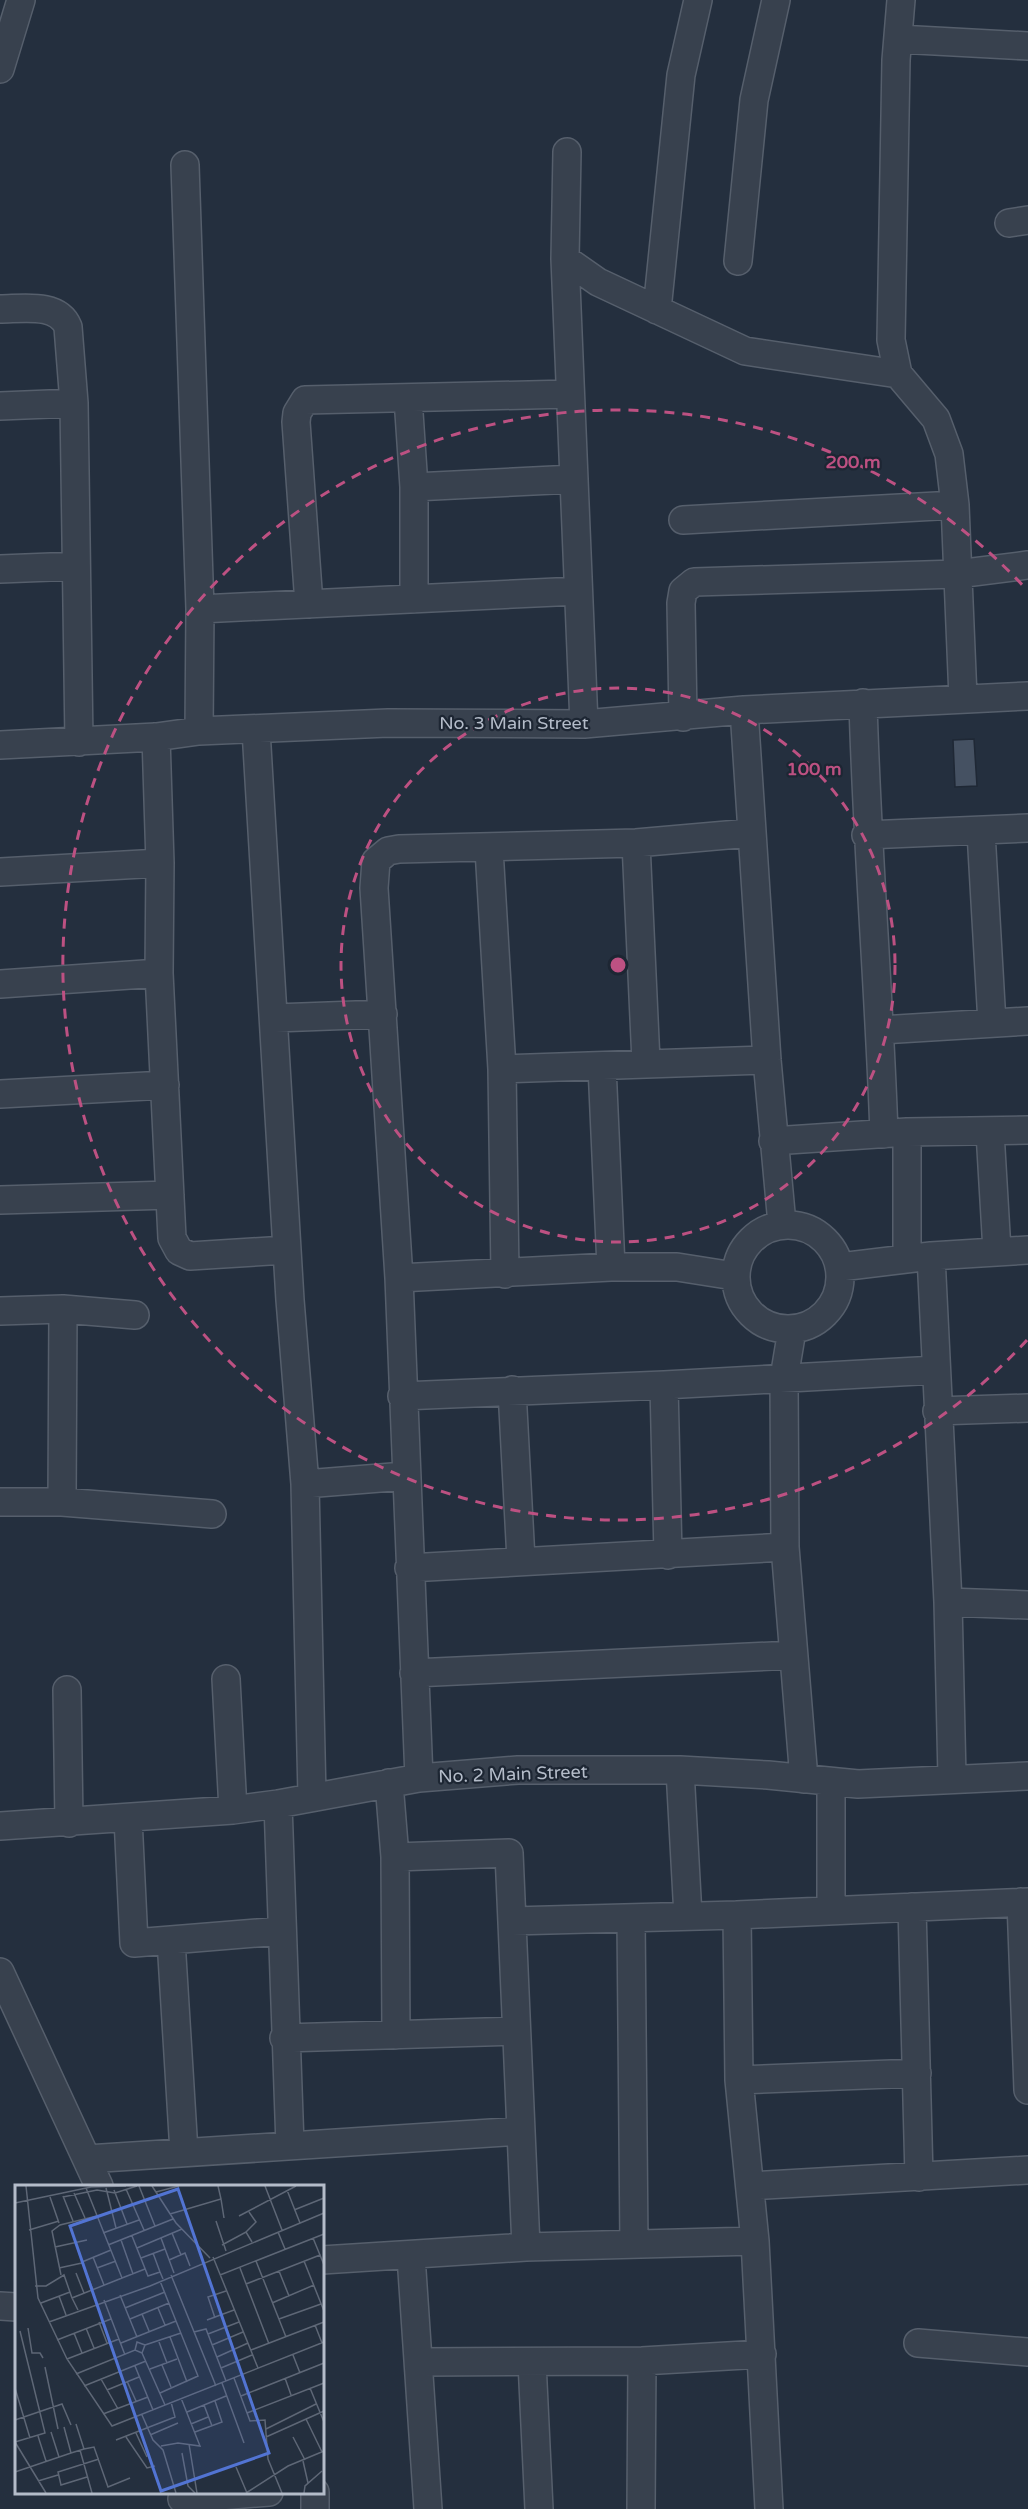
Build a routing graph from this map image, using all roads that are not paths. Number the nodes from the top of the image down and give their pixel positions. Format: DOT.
graph roads {
  1 [pos="21,0"];
  2 [pos="698,0"];
  3 [pos="776,0"];
  4 [pos="901,0"];
  5 [pos="898,39"];
  6 [pos="1028,46"];
  7 [pos="0,69"];
  8 [pos="567,152"];
  9 [pos="185,165"];
  10 [pos="565,258"];
  11 [pos="738,261"];
  12 [pos="0,309"];
  13 [pos="657,310"];
  14 [pos="898,374"];
  15 [pos="570,394"];
  16 [pos="408,398"];
  17 [pos="74,403"];
  18 [pos="0,406"];
  19 [pos="574,478"];
  20 [pos="414,487"];
  21 [pos="955,505"];
  22 [pos="683,520"];
  23 [pos="1028,565"];
  24 [pos="76,566"];
  25 [pos="0,569"];
  26 [pos="957,574"];
  27 [pos="578,591"];
  28 [pos="414,599"];
  29 [pos="309,604"];
  30 [pos="200,609"];
  31 [pos="1028,696"];
  32 [pos="963,698"];
  33 [pos="863,703"];
  34 [pos="744,710"];
  35 [pos="683,717"];
  36 [pos="584,724"];
  37 [pos="256,730"];
  38 [pos="199,731"];
  39 [pos="156,737"];
  40 [pos="79,742"];
  41 [pos="0,746"];
  42 [pos="1028,828"];
  43 [pos="981,832"];
  44 [pos="750,833"];
  45 [pos="866,835"];
  46 [pos="636,843"];
  47 [pos="489,849"];
  48 [pos="160,863"];
  49 [pos="0,872"];
  50 [pos="159,973"];
  51 [pos="0,984"];
  52 [pos="383,1014"];
  53 [pos="275,1018"];
  54 [pos="1028,1021"];
  55 [pos="992,1023"];
  56 [pos="880,1030"];
  57 [pos="767,1060"];
  58 [pos="646,1062"];
  59 [pos="602,1066"];
  60 [pos="502,1069"];
  61 [pos="165,1084"];
  62 [pos="0,1094"];
  63 [pos="1028,1130"];
  64 [pos="990,1132"];
  65 [pos="896,1133"];
  66 [pos="773,1141"];
  67 [pos="170,1195"];
  68 [pos="0,1200"];
  69 [pos="782,1224"];
  70 [pos="286,1250"];
  71 [pos="1028,1250"];
  72 [pos="997,1251"];
  73 [pos="919,1257"];
  74 [pos="611,1267"];
  75 [pos="840,1267"];
  76 [pos="505,1274"];
  77 [pos="734,1276"];
  78 [pos="399,1278"];
  79 [pos="63,1309"];
  80 [pos="0,1311"];
  81 [pos="135,1315"];
  82 [pos="792,1330"];
  83 [pos="936,1370"];
  84 [pos="784,1378"];
  85 [pos="664,1385"];
  86 [pos="512,1390"];
  87 [pos="402,1396"];
  88 [pos="1028,1408"];
  89 [pos="937,1411"];
  90 [pos="405,1476"];
  91 [pos="305,1484"];
  92 [pos="0,1502"];
  93 [pos="62,1502"];
  94 [pos="212,1514"];
  95 [pos="785,1547"];
  96 [pos="668,1555"];
  97 [pos="521,1560"];
  98 [pos="408,1568"];
  99 [pos="948,1602"];
  100 [pos="1028,1605"];
  101 [pos="793,1655"];
  102 [pos="414,1673"];
  103 [pos="226,1679"];
  104 [pos="66,1690"];
  105 [pos="680,1770"];
  106 [pos="1028,1776"];
  107 [pos="419,1778"];
  108 [pos="952,1778"];
  109 [pos="804,1779"];
  110 [pos="389,1783"];
  111 [pos="831,1783"];
  112 [pos="312,1797"];
  113 [pos="278,1804"];
  114 [pos="233,1810"];
  115 [pos="128,1818"];
  116 [pos="69,1823"];
  117 [pos="0,1826"];
  118 [pos="395,1857"];
  119 [pos="1024,1902"];
  120 [pos="912,1907"];
  121 [pos="831,1911"];
  122 [pos="737,1915"];
  123 [pos="688,1916"];
  124 [pos="631,1918"];
  125 [pos="512,1921"];
  126 [pos="281,1931"];
  127 [pos="171,1940"];
  128 [pos="0,1972"];
  129 [pos="516,2031"];
  130 [pos="396,2035"];
  131 [pos="284,2038"];
  132 [pos="917,2073"];
  133 [pos="739,2080"];
  134 [pos="1028,2090"];
  135 [pos="521,2131"];
  136 [pos="290,2145"];
  137 [pos="184,2152"];
  138 [pos="87,2159"];
  139 [pos="1028,2170"];
  140 [pos="919,2177"];
  141 [pos="98,2185"];
  142 [pos="750,2186"];
  143 [pos="755,2241"];
  144 [pos="634,2244"];
  145 [pos="526,2247"];
  146 [pos="411,2256"];
  147 [pos="324,2260"];
  148 [pos="0,2306"];
  149 [pos="15,2307"];
  150 [pos="918,2343"];
  151 [pos="1028,2352"];
  152 [pos="762,2354"];
  153 [pos="642,2361"];
  154 [pos="420,2362"];
  155 [pos="532,2362"];
  156 [pos="257,2494"];
  157 [pos="182,2500"];
  158 [pos="429,2509"];
  159 [pos="539,2509"];
  160 [pos="641,2509"];
  161 [pos="769,2509"];
  1 -- 7 [label="street"];
  2 -- 13 [label="street"];
  3 -- 11 [label="street"];
  4 -- 5 [label="street"];
  5 -- 6 [label="street"];
  5 -- 14 [label="street"];
  8 -- 10 [label="street"];
  9 -- 30 [label="street"];
  10 -- 13 [label="street"];
  10 -- 15 [label="street"];
  12 -- 17 [label="street"];
  13 -- 14 [label="street"];
  14 -- 21 [label="street"];
  15 -- 16 [label="street"];
  15 -- 19 [label="street"];
  16 -- 20 [label="street"];
  16 -- 29 [label="street"];
  17 -- 18 [label="street"];
  17 -- 24 [label="street"];
  19 -- 20 [label="street"];
  19 -- 27 [label="street"];
  20 -- 28 [label="street"];
  21 -- 22 [label="street"];
  21 -- 26 [label="street"];
  23 -- 26 [label="street"];
  24 -- 25 [label="street"];
  24 -- 40 [label="street"];
  26 -- 32 [label="street"];
  26 -- 35 [label="street"];
  27 -- 28 [label="street"];
  27 -- 36 [label="street"];
  28 -- 29 [label="street"];
  29 -- 30 [label="street"];
  30 -- 38 [label="street"];
  31 -- 32 [label="street, No. 3 Main Street"];
  32 -- 33 [label="street, No. 3 Main Street"];
  33 -- 34 [label="street, No. 3 Main Street"];
  33 -- 45 [label="street"];
  34 -- 35 [label="street, No. 3 Main Street"];
  34 -- 44 [label="street"];
  35 -- 36 [label="street, No. 3 Main Street"];
  36 -- 37 [label="street, No. 3 Main Street"];
  37 -- 38 [label="street, No. 3 Main Street"];
  37 -- 53 [label="street"];
  38 -- 39 [label="street, No. 3 Main Street"];
  39 -- 40 [label="street, No. 3 Main Street"];
  39 -- 48 [label="street"];
  40 -- 41 [label="street, No. 3 Main Street"];
  42 -- 43 [label="street"];
  43 -- 45 [label="street"];
  43 -- 55 [label="street"];
  44 -- 46 [label="street"];
  44 -- 57 [label="street"];
  45 -- 56 [label="street"];
  46 -- 47 [label="street"];
  46 -- 58 [label="street"];
  47 -- 52 [label="street"];
  47 -- 60 [label="street"];
  48 -- 49 [label="street"];
  48 -- 50 [label="street"];
  50 -- 51 [label="street"];
  50 -- 61 [label="street"];
  52 -- 53 [label="street"];
  52 -- 78 [label="street"];
  53 -- 70 [label="street"];
  54 -- 55 [label="street"];
  55 -- 56 [label="street"];
  56 -- 65 [label="street"];
  57 -- 58 [label="street"];
  57 -- 66 [label="street"];
  58 -- 59 [label="street"];
  59 -- 60 [label="street"];
  59 -- 74 [label="street"];
  60 -- 76 [label="street"];
  61 -- 62 [label="street"];
  61 -- 67 [label="street"];
  63 -- 64 [label="street"];
  64 -- 65 [label="street"];
  64 -- 72 [label="street"];
  65 -- 66 [label="street"];
  65 -- 73 [label="street"];
  66 -- 69 [label="street"];
  67 -- 68 [label="street"];
  67 -- 70 [label="street"];
  69 -- 75 [label="street"];
  69 -- 77 [label="street"];
  70 -- 91 [label="street"];
  71 -- 72 [label="street"];
  72 -- 73 [label="street"];
  73 -- 75 [label="street"];
  73 -- 83 [label="street"];
  74 -- 76 [label="street"];
  74 -- 77 [label="street"];
  75 -- 82 [label="street"];
  76 -- 78 [label="street"];
  77 -- 82 [label="street"];
  78 -- 87 [label="street"];
  79 -- 80 [label="street"];
  79 -- 81 [label="street"];
  79 -- 93 [label="street"];
  82 -- 84 [label="street"];
  83 -- 84 [label="street"];
  83 -- 89 [label="street"];
  84 -- 85 [label="street"];
  84 -- 95 [label="street"];
  85 -- 86 [label="street"];
  85 -- 96 [label="street"];
  86 -- 87 [label="street"];
  86 -- 97 [label="street"];
  87 -- 90 [label="street"];
  88 -- 89 [label="street"];
  89 -- 99 [label="street"];
  90 -- 91 [label="street"];
  90 -- 98 [label="street"];
  91 -- 112 [label="street"];
  92 -- 93 [label="street"];
  93 -- 94 [label="street"];
  95 -- 96 [label="street"];
  95 -- 101 [label="street"];
  96 -- 97 [label="street"];
  97 -- 98 [label="street"];
  98 -- 102 [label="street"];
  99 -- 100 [label="street"];
  99 -- 108 [label="street"];
  101 -- 102 [label="street"];
  101 -- 109 [label="street"];
  102 -- 107 [label="street"];
  103 -- 114 [label="street"];
  104 -- 116 [label="street"];
  105 -- 107 [label="street, No. 2 Main Street"];
  105 -- 109 [label="street, No. 2 Main Street"];
  105 -- 123 [label="street"];
  106 -- 108 [label="street, No. 2 Main Street"];
  107 -- 110 [label="street, No. 2 Main Street"];
  108 -- 111 [label="street, No. 2 Main Street"];
  109 -- 111 [label="street, No. 2 Main Street"];
  110 -- 112 [label="street, No. 2 Main Street"];
  110 -- 118 [label="street"];
  111 -- 121 [label="street"];
  112 -- 113 [label="street, No. 2 Main Street"];
  113 -- 114 [label="street, No. 2 Main Street"];
  113 -- 126 [label="street"];
  114 -- 115 [label="street, No. 2 Main Street"];
  115 -- 116 [label="street, No. 2 Main Street"];
  115 -- 127 [label="street"];
  116 -- 117 [label="street, No. 2 Main Street"];
  118 -- 125 [label="street"];
  118 -- 130 [label="street"];
  119 -- 120 [label="street"];
  119 -- 134 [label="street"];
  120 -- 121 [label="street"];
  120 -- 132 [label="street"];
  121 -- 122 [label="street"];
  122 -- 123 [label="street"];
  122 -- 133 [label="street"];
  123 -- 124 [label="street"];
  124 -- 125 [label="street"];
  124 -- 144 [label="street"];
  125 -- 129 [label="street"];
  126 -- 127 [label="street"];
  126 -- 131 [label="street"];
  127 -- 137 [label="street"];
  128 -- 138 [label="street"];
  129 -- 130 [label="street"];
  129 -- 135 [label="street"];
  130 -- 131 [label="street"];
  131 -- 136 [label="street"];
  132 -- 133 [label="street"];
  132 -- 140 [label="street"];
  133 -- 142 [label="street"];
  135 -- 136 [label="street"];
  135 -- 145 [label="street"];
  136 -- 137 [label="street"];
  137 -- 138 [label="street"];
  138 -- 141 [label="street"];
  139 -- 140 [label="street"];
  140 -- 142 [label="street"];
  142 -- 143 [label="street"];
  143 -- 144 [label="street"];
  143 -- 152 [label="street"];
  144 -- 145 [label="street"];
  145 -- 146 [label="street"];
  146 -- 147 [label="street"];
  146 -- 154 [label="street"];
  148 -- 149 [label="street"];
  150 -- 151 [label="street"];
  152 -- 153 [label="street"];
  152 -- 161 [label="street"];
  153 -- 155 [label="street"];
  153 -- 160 [label="street"];
  154 -- 155 [label="street"];
  154 -- 158 [label="street"];
  155 -- 159 [label="street"];
  156 -- 157 [label="street"];
}
